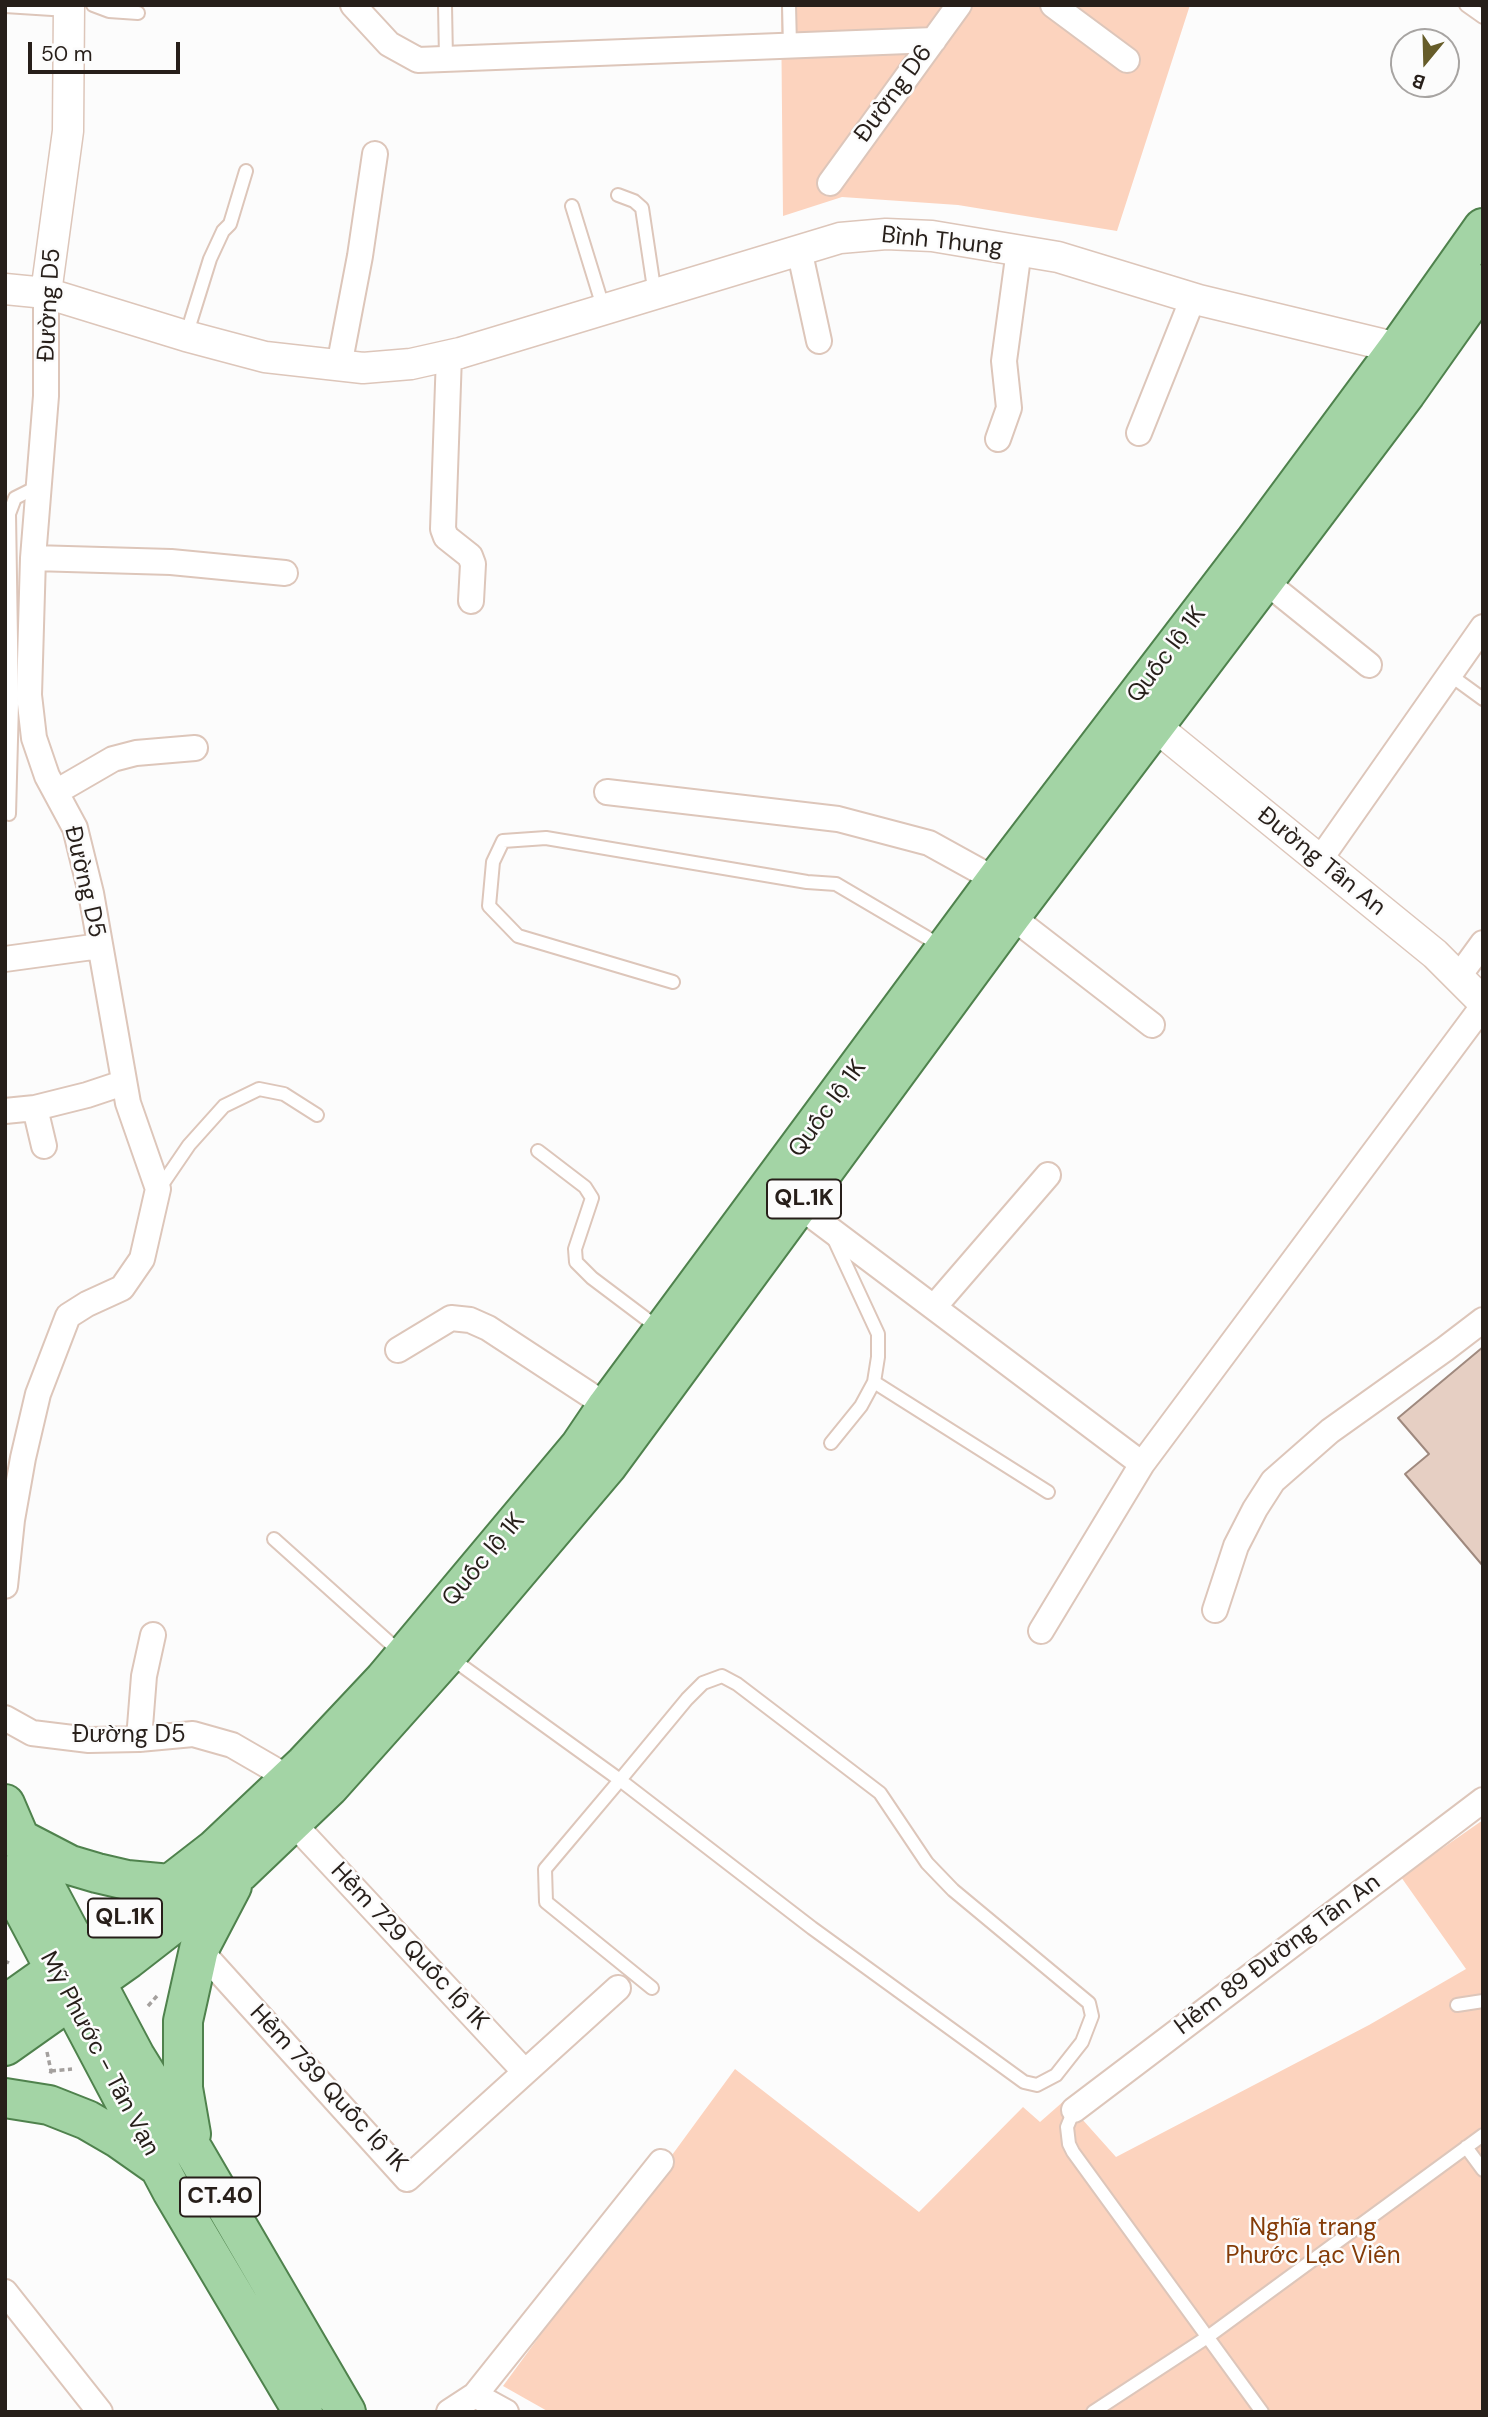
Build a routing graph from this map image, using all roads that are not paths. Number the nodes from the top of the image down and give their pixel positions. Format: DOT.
graph roads {
  1 [pos="5,5"];
  2 [pos="353,5"];
  3 [pos="445,5"];
  4 [pos="789,5"];
  5 [pos="959,5"];
  6 [pos="1053,5"];
  7 [pos="1466,5"];
  8 [pos="77,7"];
  9 [pos="138,12"];
  10 [pos="1483,17"];
  11 [pos="934,40"];
  12 [pos="790,46"];
  13 [pos="446,59"];
  14 [pos="1127,60"];
  15 [pos="375,154"];
  16 [pos="246,171"];
  17 [pos="830,183"];
  18 [pos="618,195"];
  19 [pos="572,206"];
  20 [pos="1483,228"];
  21 [pos="800,249"];
  22 [pos="1019,250"];
  23 [pos="1483,285"];
  24 [pos="5,289"];
  25 [pos="46,293"];
  26 [pos="654,295"];
  27 [pos="1193,298"];
  28 [pos="604,310"];
  29 [pos="186,336"];
  30 [pos="819,341"];
  31 [pos="1398,348"];
  32 [pos="1437,352"];
  33 [pos="449,355"];
  34 [pos="339,366"];
  35 [pos="1139,433"];
  36 [pos="998,439"];
  37 [pos="39,486"];
  38 [pos="33,558"];
  39 [pos="285,573"];
  40 [pos="1266,582"];
  41 [pos="471,601"];
  42 [pos="1483,627"];
  43 [pos="1368,665"];
  44 [pos="1450,675"];
  45 [pos="1483,699"];
  46 [pos="9,703"];
  47 [pos="1142,715"];
  48 [pos="195,748"];
  49 [pos="56,792"];
  50 [pos="607,792"];
  51 [pos="9,814"];
  52 [pos="1319,861"];
  53 [pos="996,880"];
  54 [pos="1011,916"];
  55 [pos="1483,943"];
  56 [pos="100,946"];
  57 [pos="946,949"];
  58 [pos="5,959"];
  59 [pos="1459,976"];
  60 [pos="673,982"];
  61 [pos="1483,1004"];
  62 [pos="1152,1026"];
  63 [pos="123,1083"];
  64 [pos="35,1108"];
  65 [pos="5,1111"];
  66 [pos="317,1115"];
  67 [pos="44,1146"];
  68 [pos="538,1151"];
  69 [pos="1048,1175"];
  70 [pos="158,1189"];
  71 [pos="814,1217"];
  72 [pos="934,1307"];
  73 [pos="1483,1320"];
  74 [pos="664,1332"];
  75 [pos="398,1350"];
  76 [pos="874,1382"];
  77 [pos="607,1406"];
  78 [pos="831,1443"];
  79 [pos="1142,1464"];
  80 [pos="1048,1492"];
  81 [pos="274,1539"];
  82 [pos="5,1586"];
  83 [pos="1215,1610"];
  84 [pos="1041,1631"];
  85 [pos="153,1634"];
  86 [pos="403,1656"];
  87 [pos="447,1656"];
  88 [pos="5,1718"];
  89 [pos="139,1739"];
  90 [pos="289,1779"];
  91 [pos="620,1780"];
  92 [pos="1483,1800"];
  93 [pos="5,1804"];
  94 [pos="292,1822"];
  95 [pos="20,1839"];
  96 [pos="240,1872"];
  97 [pos="5,1875"];
  98 [pos="170,1884"];
  99 [pos="199,1949"];
  100 [pos="75,1975"];
  101 [pos="618,1988"];
  102 [pos="652,1988"];
  103 [pos="1483,2001"];
  104 [pos="5,2005"];
  105 [pos="1457,2006"];
  106 [pos="5,2046"];
  107 [pos="525,2072"];
  108 [pos="5,2098"];
  109 [pos="1074,2110"];
  110 [pos="1483,2135"];
  111 [pos="1466,2147"];
  112 [pos="195,2153"];
  113 [pos="661,2162"];
  114 [pos="160,2168"];
  115 [pos="1483,2170"];
  116 [pos="5,2292"];
  117 [pos="1209,2336"];
  118 [pos="475,2395"];
  119 [pos="100,2412"];
  120 [pos="303,2412"];
  121 [pos="346,2412"];
  122 [pos="449,2412"];
  123 [pos="506,2412"];
  124 [pos="1093,2412"];
  125 [pos="1262,2412"];
  1 -- 8 [label="lane"];
  2 -- 13 [label="street"];
  3 -- 13 [label="lane"];
  4 -- 12 [label="lane"];
  5 -- 11 [label="street, Đường D6"];
  6 -- 14 [label="street"];
  7 -- 10 [label="lane"];
  8 -- 9 [label="lane"];
  8 -- 25 [label="street, Đường D5"];
  11 -- 12 [label="street"];
  11 -- 17 [label="street, Đường D6"];
  12 -- 13 [label="street"];
  15 -- 34 [label="street"];
  16 -- 29 [label="lane"];
  18 -- 26 [label="lane"];
  19 -- 28 [label="lane"];
  20 -- 31 [label="main road, Quốc lộ 1K / QL.1K"];
  21 -- 22 [label="street, Bình Thung"];
  21 -- 26 [label="street, Bình Thung"];
  21 -- 30 [label="street"];
  22 -- 27 [label="street, Bình Thung"];
  22 -- 36 [label="street"];
  23 -- 32 [label="main road, Quốc lộ 1K / QL.1K"];
  24 -- 25 [label="street, Bình Thung"];
  25 -- 29 [label="street, Bình Thung"];
  25 -- 37 [label="street, Đường D5"];
  26 -- 28 [label="street, Bình Thung"];
  27 -- 31 [label="street, Bình Thung"];
  27 -- 35 [label="street"];
  28 -- 33 [label="street, Bình Thung"];
  29 -- 34 [label="street, Bình Thung"];
  31 -- 32 [label="main road"];
  31 -- 47 [label="main road, Quốc lộ 1K / QL.1K"];
  32 -- 40 [label="main road, Quốc lộ 1K / QL.1K"];
  33 -- 34 [label="street, Bình Thung"];
  33 -- 41 [label="street"];
  37 -- 38 [label="street, Đường D5"];
  37 -- 46 [label="lane"];
  38 -- 39 [label="street"];
  38 -- 49 [label="street, Đường D5"];
  40 -- 43 [label="street"];
  40 -- 47 [label="main road, Quốc lộ 1K / QL.1K"];
  42 -- 44 [label="street"];
  44 -- 45 [label="lane"];
  44 -- 52 [label="street"];
  46 -- 51 [label="lane"];
  47 -- 52 [label="street, Đường Tân An"];
  47 -- 53 [label="main road, Quốc lộ 1K / QL.1K"];
  47 -- 54 [label="main road, Quốc lộ 1K / QL.1K"];
  48 -- 49 [label="street"];
  49 -- 56 [label="street, Đường D5"];
  50 -- 53 [label="street"];
  52 -- 59 [label="street, Đường Tân An"];
  53 -- 57 [label="main road, Quốc lộ 1K / QL.1K"];
  54 -- 62 [label="street"];
  54 -- 71 [label="main road, Quốc lộ 1K / QL.1K"];
  55 -- 59 [label="street"];
  56 -- 58 [label="street"];
  56 -- 63 [label="street, Đường D5"];
  57 -- 60 [label="lane"];
  57 -- 74 [label="main road, Quốc lộ 1K / QL.1K"];
  59 -- 61 [label="street, Đường Tân An"];
  61 -- 79 [label="street"];
  63 -- 64 [label="street"];
  63 -- 70 [label="street, Đường D5"];
  64 -- 65 [label="street"];
  64 -- 67 [label="street"];
  66 -- 70 [label="lane"];
  68 -- 74 [label="lane"];
  69 -- 72 [label="street"];
  70 -- 82 [label="street"];
  71 -- 72 [label="street"];
  71 -- 76 [label="lane"];
  71 -- 87 [label="main road, Quốc lộ 1K / QL.1K"];
  72 -- 79 [label="street"];
  73 -- 83 [label="street"];
  74 -- 77 [label="main road, Quốc lộ 1K / QL.1K"];
  75 -- 77 [label="street"];
  76 -- 78 [label="lane"];
  76 -- 80 [label="lane"];
  77 -- 86 [label="main road, Quốc lộ 1K / QL.1K"];
  79 -- 84 [label="street"];
  81 -- 86 [label="lane"];
  85 -- 89 [label="street"];
  86 -- 90 [label="main road, Quốc lộ 1K / QL.1K"];
  87 -- 91 [label="lane"];
  87 -- 94 [label="main road, Quốc lộ 1K / QL.1K"];
  88 -- 89 [label="street, Đường D5"];
  89 -- 90 [label="street, Đường D5"];
  90 -- 98 [label="main road, Quốc lộ 1K / QL.1K"];
  91 -- 91 [label="lane"];
  91 -- 102 [label="lane"];
  92 -- 109 [label="street, Hẻm 89 Đường Tân An"];
  93 -- 95 [label="main road, Mỹ Phước - Tân Vạn / CT.40"];
  94 -- 96 [label="main road, Quốc lộ 1K / QL.1K"];
  94 -- 107 [label="street, Hẻm 729 Quốc lộ 1K"];
  95 -- 98 [label="main road"];
  95 -- 100 [label="main road, Mỹ Phước - Tân Vạn / CT.40"];
  96 -- 99 [label="main road"];
  96 -- 100 [label="main road, Quốc lộ 1K / QL.1K"];
  97 -- 100 [label="main road, Mỹ Phước - Tân Vạn / CT.40"];
  98 -- 100 [label="main road, Quốc lộ 1K / QL.1K"];
  99 -- 107 [label="street, Hẻm 739 Quốc lộ 1K"];
  99 -- 112 [label="main road"];
  100 -- 104 [label="main road, Quốc lộ 1K / QL.1K"];
  100 -- 106 [label="main road, Quốc lộ 1K / QL.1K"];
  100 -- 112 [label="main road, Mỹ Phước - Tân Vạn / CT.40"];
  100 -- 114 [label="main road, Mỹ Phước - Tân Vạn / CT.40"];
  101 -- 107 [label="street, Hẻm 739 Quốc lộ 1K"];
  103 -- 105 [label="lane"];
  108 -- 114 [label="main road"];
  109 -- 117 [label="lane"];
  110 -- 111 [label="lane"];
  111 -- 115 [label="lane"];
  111 -- 117 [label="lane"];
  112 -- 121 [label="main road, Mỹ Phước - Tân Vạn / CT.40"];
  113 -- 118 [label="street"];
  114 -- 120 [label="main road, Mỹ Phước - Tân Vạn / CT.40"];
  116 -- 119 [label="street"];
  117 -- 124 [label="lane"];
  117 -- 125 [label="lane"];
  118 -- 122 [label="street"];
  118 -- 123 [label="street"];
}
